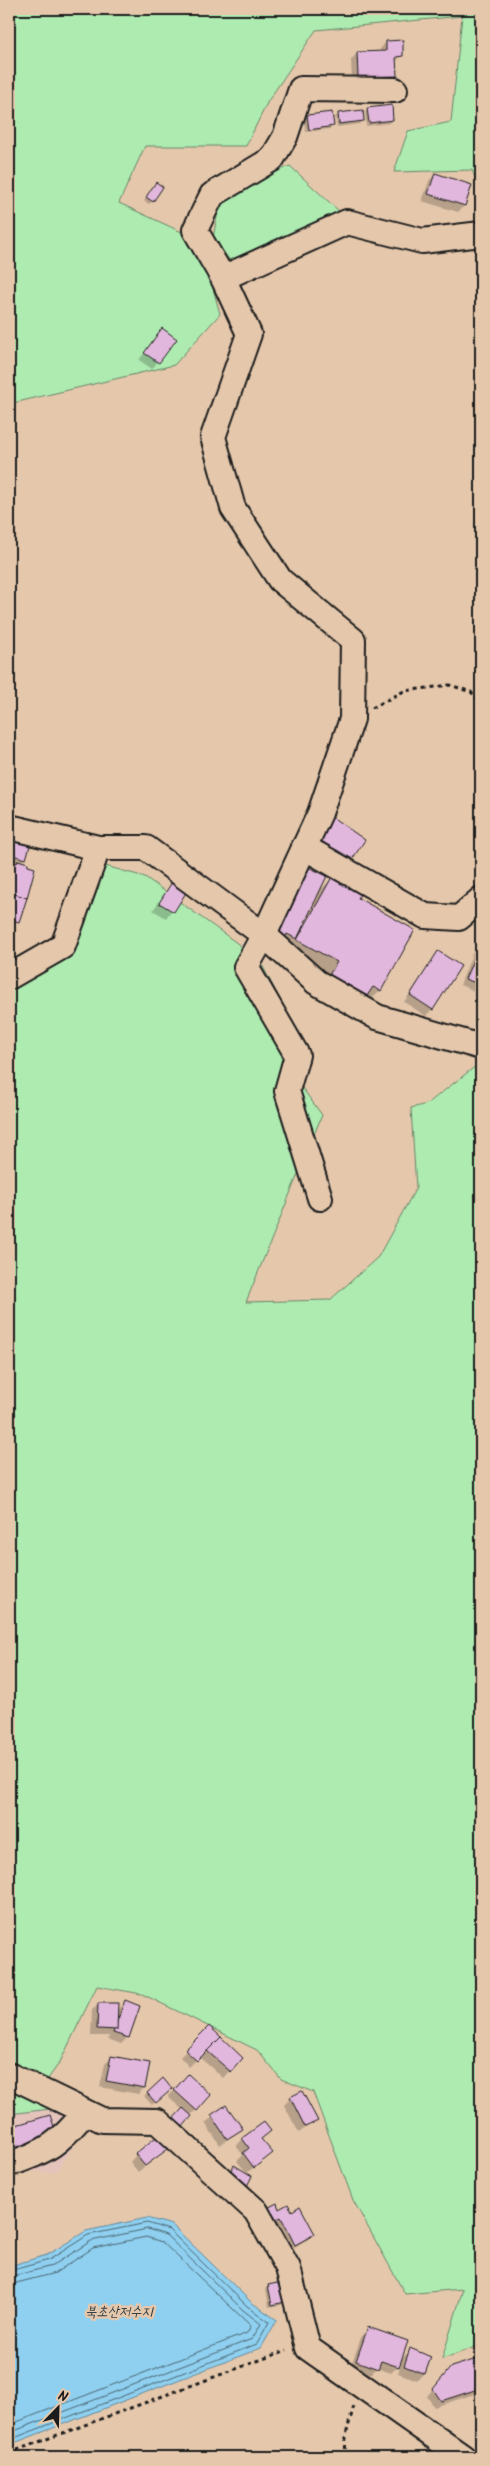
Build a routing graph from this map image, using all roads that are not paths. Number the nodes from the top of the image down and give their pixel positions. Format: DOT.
graph roads {
  1 [pos="395,90"];
  2 [pos="481,234"];
  3 [pos="223,278"];
  4 [pos="9,826"];
  5 [pos="304,847"];
  6 [pos="98,848"];
  7 [pos="481,899"];
  8 [pos="264,935"];
  9 [pos="9,977"];
  10 [pos="481,1047"];
  11 [pos="320,1198"];
  12 [pos="9,2075"];
  13 [pos="85,2112"];
  14 [pos="9,2164"];
  15 [pos="463,2457"];
  1 -- 3 [label="street"];
  2 -- 3 [label="street"];
  3 -- 5 [label="street"];
  4 -- 6 [label="street"];
  5 -- 7 [label="street"];
  5 -- 8 [label="street"];
  6 -- 8 [label="street"];
  6 -- 9 [label="street"];
  8 -- 10 [label="street"];
  8 -- 11 [label="street"];
  12 -- 13 [label="street"];
  13 -- 14 [label="street"];
  13 -- 15 [label="street"];
}
